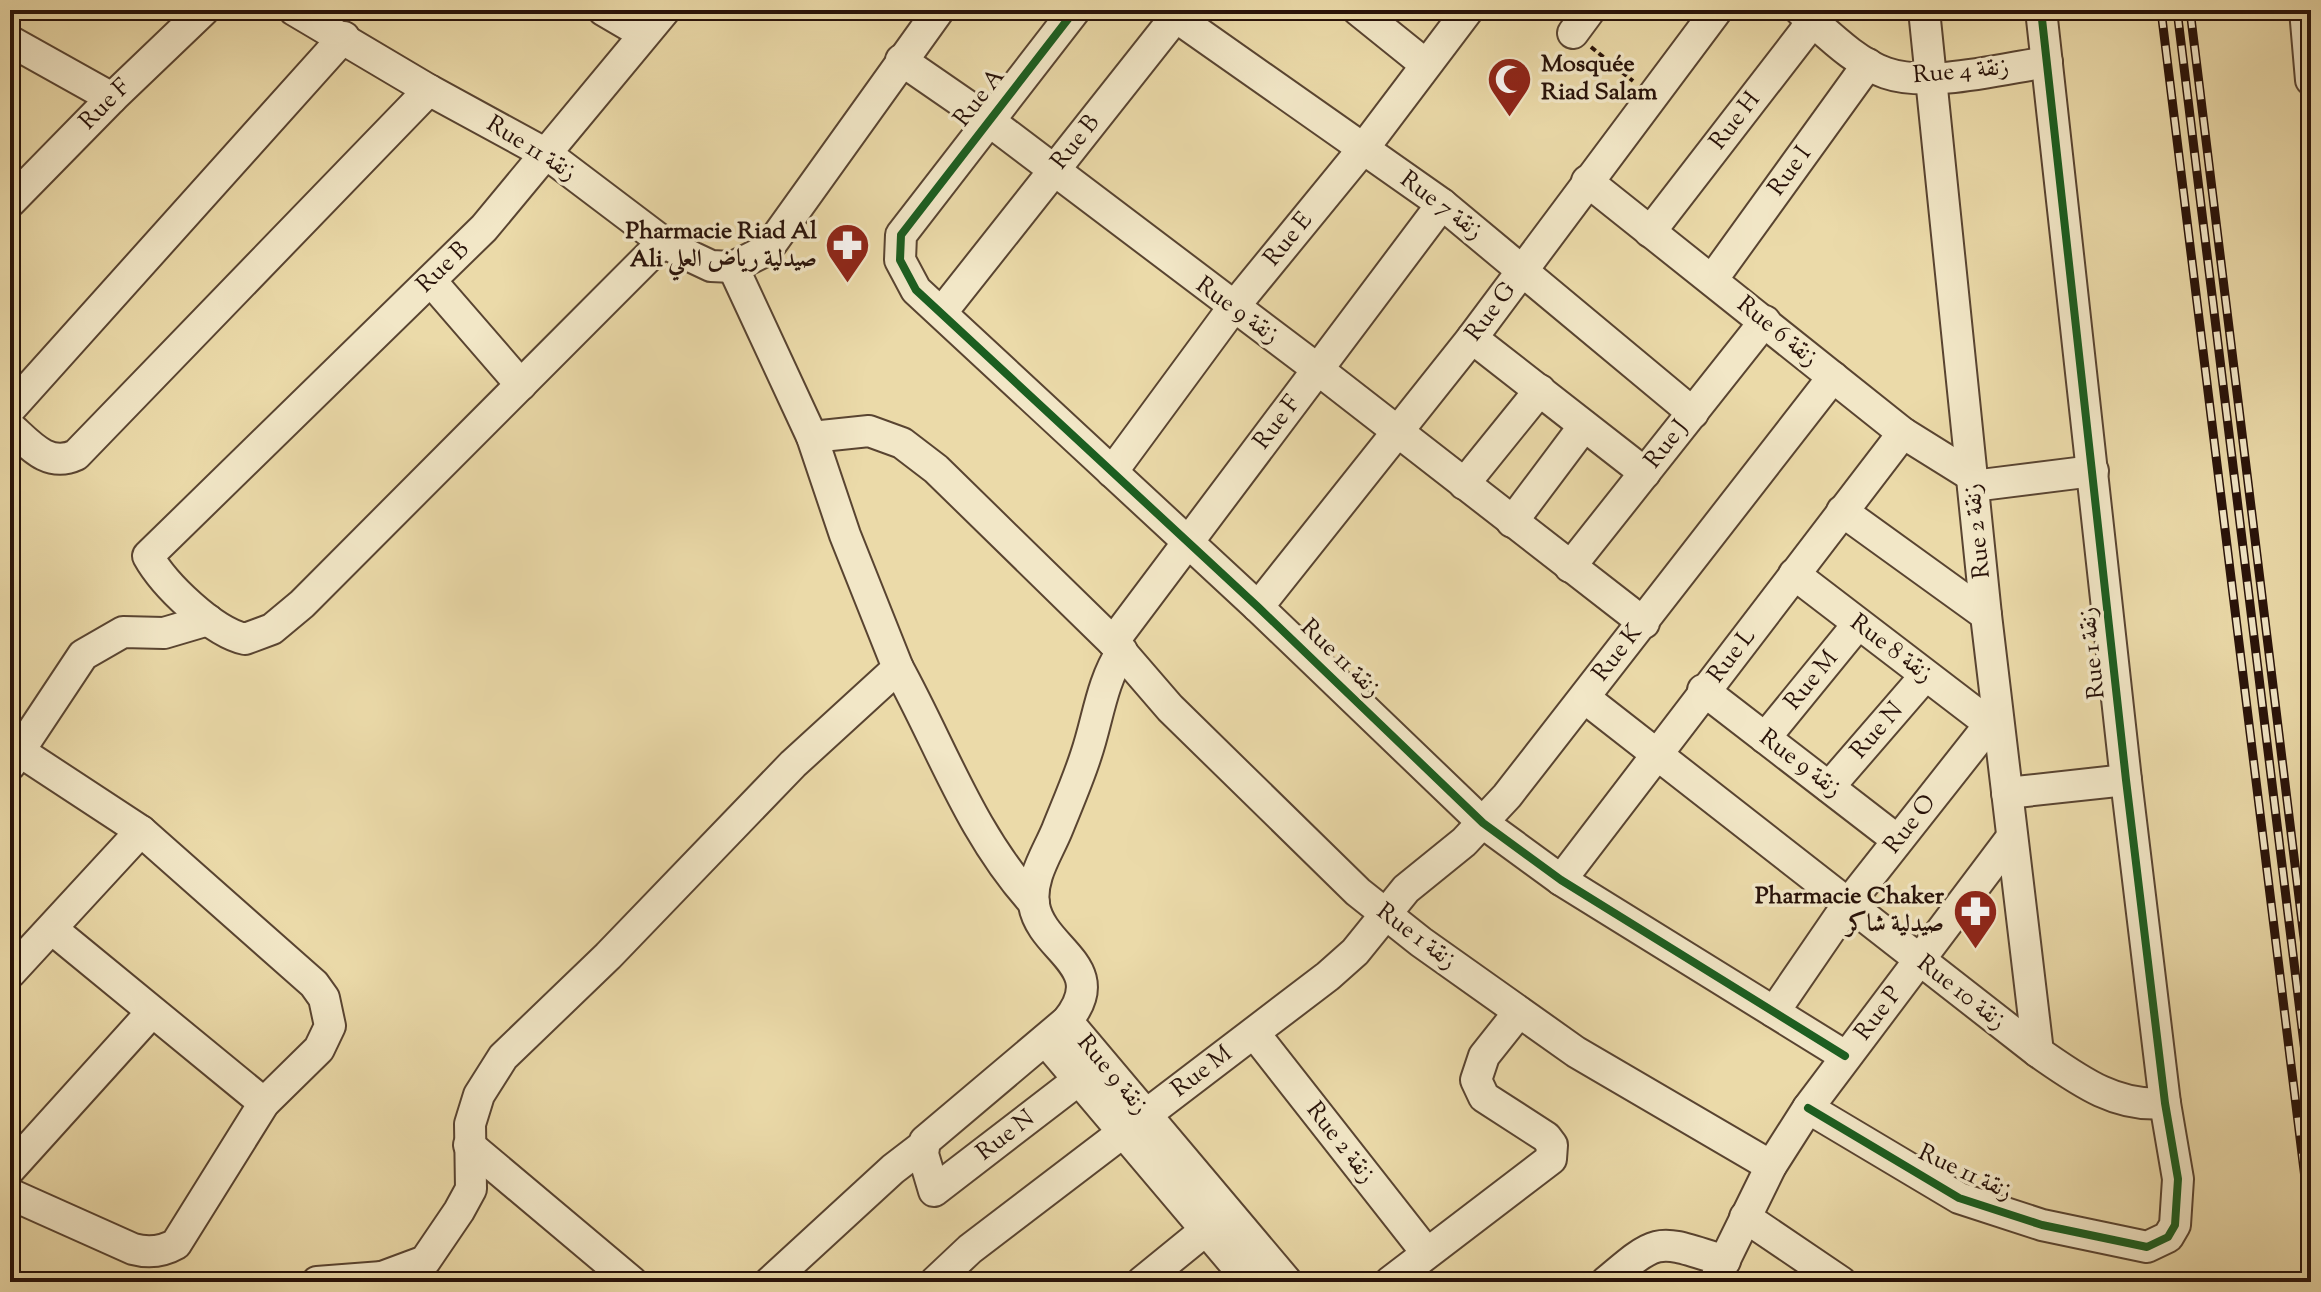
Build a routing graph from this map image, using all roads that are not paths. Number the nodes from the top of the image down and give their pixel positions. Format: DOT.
graph roads {
  1 [pos="204,10"];
  2 [pos="294,10"];
  3 [pos="603,10"];
  4 [pos="665,10"];
  5 [pos="939,10"];
  6 [pos="1075,10"];
  7 [pos="1358,10"];
  8 [pos="1468,10"];
  9 [pos="1717,10"];
  10 [pos="1924,10"];
  11 [pos="2041,10"];
  12 [pos="2305,10"];
  13 [pos="1178,13"];
  14 [pos="1810,13"];
  15 [pos="644,34"];
  16 [pos="344,37"];
  17 [pos="10,41"];
  18 [pos="901,60"];
  19 [pos="2047,62"];
  20 [pos="1425,64"];
  21 [pos="1868,64"];
  22 [pos="1931,78"];
  23 [pos="2311,80"];
  24 [pos="429,90"];
  25 [pos="112,98"];
  26 [pos="988,120"];
  27 [pos="1363,149"];
  28 [pos="548,155"];
  29 [pos="1053,171"];
  30 [pos="1587,181"];
  31 [pos="11,198"];
  32 [pos="1442,204"];
  33 [pos="916,212"];
  34 [pos="1650,232"];
  35 [pos="663,242"];
  36 [pos="733,267"];
  37 [pos="1522,268"];
  38 [pos="1712,280"];
  39 [pos="431,281"];
  40 [pos="1232,309"];
  41 [pos="942,312"];
  42 [pos="1765,321"];
  43 [pos="1472,338"];
  44 [pos="1316,368"];
  45 [pos="1833,377"];
  46 [pos="521,385"];
  47 [pos="1540,390"];
  48 [pos="10,409"];
  49 [pos="1693,413"];
  50 [pos="1584,426"];
  51 [pos="10,427"];
  52 [pos="1397,432"];
  53 [pos="1903,433"];
  54 [pos="812,437"];
  55 [pos="2093,471"];
  56 [pos="1112,472"];
  57 [pos="1645,473"];
  58 [pos="1972,481"];
  59 [pos="1464,484"];
  60 [pos="1842,511"];
  61 [pos="1512,522"];
  62 [pos="1186,544"];
  63 [pos="1570,567"];
  64 [pos="1794,574"];
  65 [pos="1258,607"];
  66 [pos="1986,615"];
  67 [pos="208,620"];
  68 [pos="1644,623"];
  69 [pos="1858,624"];
  70 [pos="1117,646"];
  71 [pos="898,668"];
  72 [pos="1925,676"];
  73 [pos="1703,690"];
  74 [pos="1586,699"];
  75 [pos="1994,723"];
  76 [pos="1765,738"];
  77 [pos="1655,753"];
  78 [pos="14,754"];
  79 [pos="2126,780"];
  80 [pos="1829,787"];
  81 [pos="2007,793"];
  82 [pos="1483,823"];
  83 [pos="141,831"];
  84 [pos="2012,837"];
  85 [pos="1896,839"];
  86 [pos="1561,880"];
  87 [pos="1034,903"];
  88 [pos="1848,904"];
  89 [pos="1386,914"];
  90 [pos="52,929"];
  91 [pos="1920,961"];
  92 [pos="10,973"];
  93 [pos="1519,1012"];
  94 [pos="1774,1012"];
  95 [pos="151,1013"];
  96 [pos="1056,1031"];
  97 [pos="1254,1033"];
  98 [pos="2038,1052"];
  99 [pos="1845,1056"];
  100 [pos="1077,1081"];
  101 [pos="264,1103"];
  102 [pos="2165,1103"];
  103 [pos="1808,1108"];
  104 [pos="1134,1125"];
  105 [pos="929,1138"];
  106 [pos="469,1145"];
  107 [pos="1771,1166"];
  108 [pos="10,1169"];
  109 [pos="10,1194"];
  110 [pos="1745,1217"];
  111 [pos="1207,1229"];
  112 [pos="2119,1242"];
  113 [pos="1426,1252"];
  114 [pos="1720,1271"];
  115 [pos="381,1279"];
  116 [pos="317,1282"];
  117 [pos="632,1282"];
  118 [pos="770,1282"];
  119 [pos="935,1282"];
  120 [pos="1142,1282"];
  121 [pos="1250,1282"];
  122 [pos="1287,1282"];
  123 [pos="1390,1282"];
  124 [pos="1606,1282"];
  125 [pos="1841,1282"];
  1 -- 25 [label="street, Rue F"];
  2 -- 16 [label="street, Rue 11 زنقة"];
  3 -- 15 [label="street"];
  4 -- 15 [label="street, Rue B"];
  5 -- 18 [label="street"];
  6 -- 26 [label="street, Rue A"];
  7 -- 20 [label="street"];
  8 -- 20 [label="street, Rue E"];
  9 -- 30 [label="street, Rue G"];
  10 -- 22 [label="street, Rue 2 زنقة"];
  11 -- 19 [label="street, Rue 1 زنقة"];
  12 -- 23 [label="street"];
  13 -- 27 [label="street, Rue 7 زنقة"];
  13 -- 29 [label="street, Rue B"];
  14 -- 21 [label="street, Rue 4 زنقة"];
  14 -- 34 [label="street, Rue H"];
  15 -- 28 [label="street, Rue B"];
  16 -- 24 [label="street, Rue 11 زنقة"];
  16 -- 48 [label="street"];
  17 -- 25 [label="street"];
  18 -- 26 [label="street, Rue 9 زنقة"];
  18 -- 36 [label="street"];
  19 -- 22 [label="street, Rue 4 زنقة"];
  19 -- 55 [label="street, Rue 1 زنقة"];
  20 -- 27 [label="street, Rue E"];
  21 -- 22 [label="street, Rue 4 زنقة"];
  21 -- 38 [label="street, Rue I"];
  22 -- 58 [label="street, Rue 2 زنقة"];
  24 -- 28 [label="street, Rue 11 زنقة"];
  24 -- 51 [label="street"];
  25 -- 31 [label="street, Rue F"];
  26 -- 29 [label="street, Rue 9 زنقة"];
  26 -- 33 [label="street, Rue A"];
  27 -- 32 [label="street, Rue 7 زنقة"];
  27 -- 40 [label="street, Rue E"];
  28 -- 35 [label="street, Rue 11 زنقة"];
  28 -- 39 [label="street, Rue B"];
  29 -- 40 [label="street, Rue 9 زنقة"];
  29 -- 41 [label="street, Rue B"];
  30 -- 34 [label="street, Rue 6 زنقة"];
  30 -- 37 [label="street, Rue G"];
  32 -- 37 [label="street, Rue 7 زنقة"];
  32 -- 44 [label="street, Rue F"];
  33 -- 41 [label="street, Rue 11 زنقة"];
  34 -- 38 [label="street, Rue 6 زنقة"];
  35 -- 36 [label="street, Rue 11 زنقة"];
  35 -- 46 [label="street"];
  36 -- 54 [label="street"];
  37 -- 43 [label="street, Rue G"];
  37 -- 49 [label="street, Rue 7 زنقة"];
  38 -- 42 [label="street, Rue 6 زنقة"];
  39 -- 46 [label="street"];
  39 -- 67 [label="street, Rue B"];
  40 -- 44 [label="street, Rue 9 زنقة"];
  40 -- 56 [label="street, Rue E"];
  41 -- 56 [label="street, Rue 11 زنقة"];
  42 -- 45 [label="street, Rue 6 زنقة"];
  42 -- 49 [label="street, Rue J"];
  43 -- 47 [label="street"];
  43 -- 52 [label="street, Rue G"];
  44 -- 52 [label="street, Rue 9 زنقة"];
  44 -- 62 [label="street, Rue F"];
  45 -- 53 [label="street, Rue 6 زنقة"];
  45 -- 68 [label="street, Rue K"];
  46 -- 67 [label="street"];
  47 -- 50 [label="street"];
  47 -- 59 [label="street"];
  49 -- 57 [label="street, Rue J"];
  50 -- 57 [label="street"];
  50 -- 61 [label="street"];
  52 -- 59 [label="street, Rue 9 زنقة"];
  52 -- 65 [label="street, Rue G"];
  53 -- 58 [label="street, Rue 6 زنقة"];
  53 -- 60 [label="street, Rue L"];
  54 -- 70 [label="street, Rue 1 زنقة"];
  54 -- 71 [label="street"];
  55 -- 58 [label="street"];
  55 -- 79 [label="street, Rue 1 زنقة"];
  56 -- 62 [label="street, Rue 11 زنقة"];
  57 -- 63 [label="street, Rue J"];
  58 -- 66 [label="street, Rue 2 زنقة"];
  59 -- 61 [label="street, Rue 9 زنقة"];
  60 -- 64 [label="street, Rue L"];
  60 -- 66 [label="street"];
  61 -- 63 [label="street, Rue 9 زنقة"];
  62 -- 65 [label="street, Rue 11 زنقة"];
  62 -- 70 [label="street, Rue F"];
  63 -- 68 [label="street, Rue 9 زنقة"];
  64 -- 69 [label="street, Rue 8 زنقة"];
  64 -- 73 [label="street, Rue L"];
  65 -- 82 [label="street, Rue 11 زنقة"];
  66 -- 75 [label="street, Rue 2 زنقة"];
  67 -- 78 [label="street"];
  68 -- 74 [label="street, Rue K"];
  69 -- 72 [label="street, Rue 8 زنقة"];
  69 -- 76 [label="street, Rue M"];
  70 -- 87 [label="street, Rue F"];
  70 -- 89 [label="street, Rue 1 زنقة"];
  71 -- 87 [label="street"];
  71 -- 106 [label="street"];
  72 -- 75 [label="street, Rue 8 زنقة"];
  72 -- 80 [label="street, Rue N"];
  73 -- 76 [label="street, Rue 9 زنقة"];
  73 -- 77 [label="street, Rue L"];
  74 -- 77 [label="street, Rue 10 زنقة"];
  74 -- 82 [label="street, Rue K"];
  75 -- 81 [label="street, Rue 2 زنقة"];
  75 -- 85 [label="street, Rue O"];
  76 -- 80 [label="street, Rue 9 زنقة"];
  77 -- 86 [label="street, Rue L"];
  77 -- 88 [label="street, Rue 10 زنقة"];
  78 -- 83 [label="street"];
  79 -- 81 [label="street"];
  79 -- 102 [label="street, Rue 1 زنقة"];
  80 -- 85 [label="street, Rue 9 زنقة"];
  81 -- 84 [label="street, Rue 2 زنقة"];
  82 -- 86 [label="street, Rue 11 زنقة"];
  82 -- 89 [label="street, Rue K"];
  83 -- 90 [label="street"];
  83 -- 101 [label="street"];
  84 -- 91 [label="street, Rue P"];
  84 -- 98 [label="street, Rue 2 زنقة"];
  85 -- 88 [label="street, Rue O"];
  86 -- 94 [label="street, Rue 11 زنقة"];
  87 -- 96 [label="street"];
  88 -- 91 [label="street, Rue 10 زنقة"];
  88 -- 94 [label="street, Rue O"];
  89 -- 93 [label="street, Rue 1 زنقة"];
  89 -- 97 [label="street, Rue M"];
  90 -- 92 [label="street"];
  90 -- 95 [label="street"];
  91 -- 98 [label="street, Rue 10 زنقة"];
  91 -- 99 [label="street, Rue P"];
  93 -- 107 [label="street, Rue 1 زنقة"];
  93 -- 113 [label="street"];
  94 -- 99 [label="street, Rue 11 زنقة"];
  95 -- 101 [label="street"];
  95 -- 108 [label="street"];
  96 -- 100 [label="street, Rue 9 زنقة"];
  96 -- 104 [label="street, Rue 9 زنقة"];
  96 -- 105 [label="street"];
  97 -- 104 [label="street, Rue M"];
  97 -- 113 [label="street, Rue 2 زنقة"];
  98 -- 102 [label="street, Rue 10 زنقة"];
  99 -- 103 [label="street, Rue P"];
  100 -- 104 [label="street, Rue 9 زنقة"];
  100 -- 105 [label="street, Rue N"];
  101 -- 109 [label="street"];
  102 -- 112 [label="street, Rue 1 زنقة"];
  103 -- 107 [label="street, Rue P"];
  103 -- 112 [label="street, Rue 11 زنقة"];
  104 -- 111 [label="street, Rue 9 زنقة"];
  104 -- 119 [label="street, Rue M"];
  104 -- 122 [label="street, Rue 9 زنقة"];
  105 -- 118 [label="street"];
  106 -- 115 [label="street"];
  106 -- 117 [label="street"];
  107 -- 110 [label="street, Rue P"];
  110 -- 114 [label="street, Rue P"];
  110 -- 125 [label="street"];
  111 -- 120 [label="street"];
  111 -- 121 [label="street, Rue 9 زنقة"];
  113 -- 123 [label="street"];
  114 -- 124 [label="street"];
  115 -- 116 [label="street"];
}
